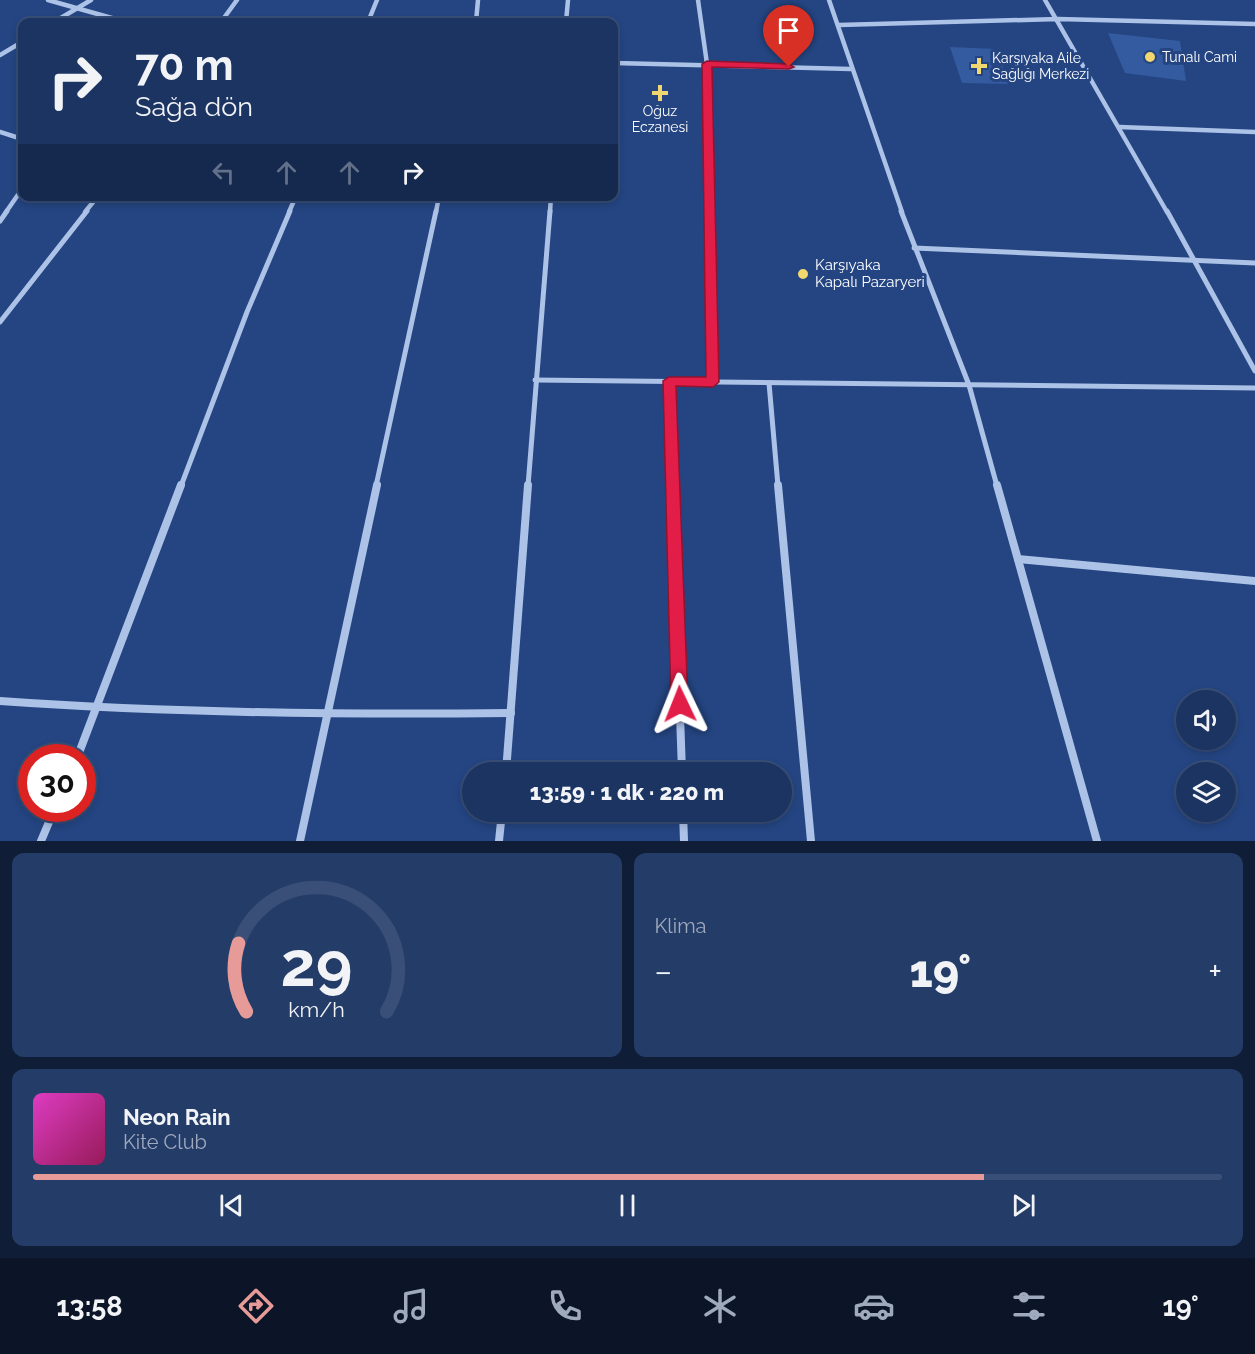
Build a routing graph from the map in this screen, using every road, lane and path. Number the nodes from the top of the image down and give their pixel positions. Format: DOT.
graph roads {
  1 [pos="48,0"];
  2 [pos="91,0"];
  3 [pos="237,0"];
  4 [pos="377,0"];
  5 [pos="478,0"];
  6 [pos="568,0"];
  7 [pos="698,0"];
  8 [pos="829,0"];
  9 [pos="1045,0"];
  10 [pos="77,9"];
  11 [pos="61,18"];
  12 [pos="111,18"];
  13 [pos="224,18"];
  14 [pos="370,18"];
  15 [pos="476,18"];
  16 [pos="566,18"];
  17 [pos="1058,19"];
  18 [pos="1255,24"];
  19 [pos="839,25"];
  20 [pos="18,44"];
  21 [pos="0,55"];
  22 [pos="618,63"];
  23 [pos="707,64"];
  24 [pos="851,69"];
  25 [pos="1119,127"];
  26 [pos="0,132"];
  27 [pos="1255,132"];
  28 [pos="18,138"];
  29 [pos="18,195"];
  30 [pos="94,201"];
  31 [pos="294,201"];
  32 [pos="438,201"];
  33 [pos="551,201"];
  34 [pos="0,221"];
  35 [pos="915,248"];
  36 [pos="1195,260"];
  37 [pos="1255,263"];
  38 [pos="0,322"];
  39 [pos="1255,371"];
  40 [pos="535,380"];
  41 [pos="669,381"];
  42 [pos="713,382"];
  43 [pos="769,383"];
  44 [pos="969,385"];
  45 [pos="1255,388"];
  46 [pos="1018,559"];
  47 [pos="1255,581"];
  48 [pos="0,701"];
  49 [pos="97,709"];
  50 [pos="511,713"];
  51 [pos="326,715"];
  52 [pos="82,744"];
  53 [pos="507,762"];
  54 [pos="682,762"];
  55 [pos="49,822"];
  56 [pos="501,822"];
  57 [pos="683,822"];
  58 [pos="41,841"];
  59 [pos="300,841"];
  60 [pos="499,841"];
  61 [pos="684,841"];
  62 [pos="811,841"];
  63 [pos="1097,841"];
  1 -- 10 [label="street"];
  2 -- 10 [label="street"];
  3 -- 13 [label="street"];
  4 -- 14 [label="street"];
  5 -- 15 [label="street"];
  6 -- 16 [label="street"];
  7 -- 23 [label="street"];
  8 -- 19 [label="street"];
  9 -- 17 [label="street"];
  10 -- 11 [label="street"];
  10 -- 12 [label="street"];
  17 -- 18 [label="street"];
  17 -- 19 [label="street"];
  17 -- 25 [label="street"];
  19 -- 24 [label="street"];
  20 -- 21 [label="street"];
  22 -- 23 [label="street"];
  23 -- 24 [label="street"];
  23 -- 42 [label="street"];
  24 -- 35 [label="street"];
  25 -- 27 [label="street"];
  25 -- 36 [label="street"];
  26 -- 28 [label="street"];
  29 -- 34 [label="street"];
  30 -- 38 [label="street"];
  31 -- 49 [label="street"];
  32 -- 51 [label="street"];
  33 -- 40 [label="street"];
  35 -- 36 [label="street"];
  35 -- 44 [label="street"];
  36 -- 37 [label="street"];
  36 -- 39 [label="street"];
  40 -- 41 [label="street"];
  40 -- 50 [label="street"];
  41 -- 42 [label="street"];
  41 -- 54 [label="street"];
  42 -- 43 [label="street"];
  43 -- 44 [label="street"];
  43 -- 62 [label="street"];
  44 -- 45 [label="street"];
  44 -- 46 [label="street"];
  46 -- 47 [label="street"];
  46 -- 63 [label="street"];
  48 -- 49 [label="street"];
  49 -- 51 [label="street"];
  49 -- 52 [label="street"];
  50 -- 51 [label="street"];
  50 -- 53 [label="street"];
  51 -- 59 [label="street"];
  55 -- 58 [label="street"];
  56 -- 60 [label="street"];
  57 -- 61 [label="street"];
}
